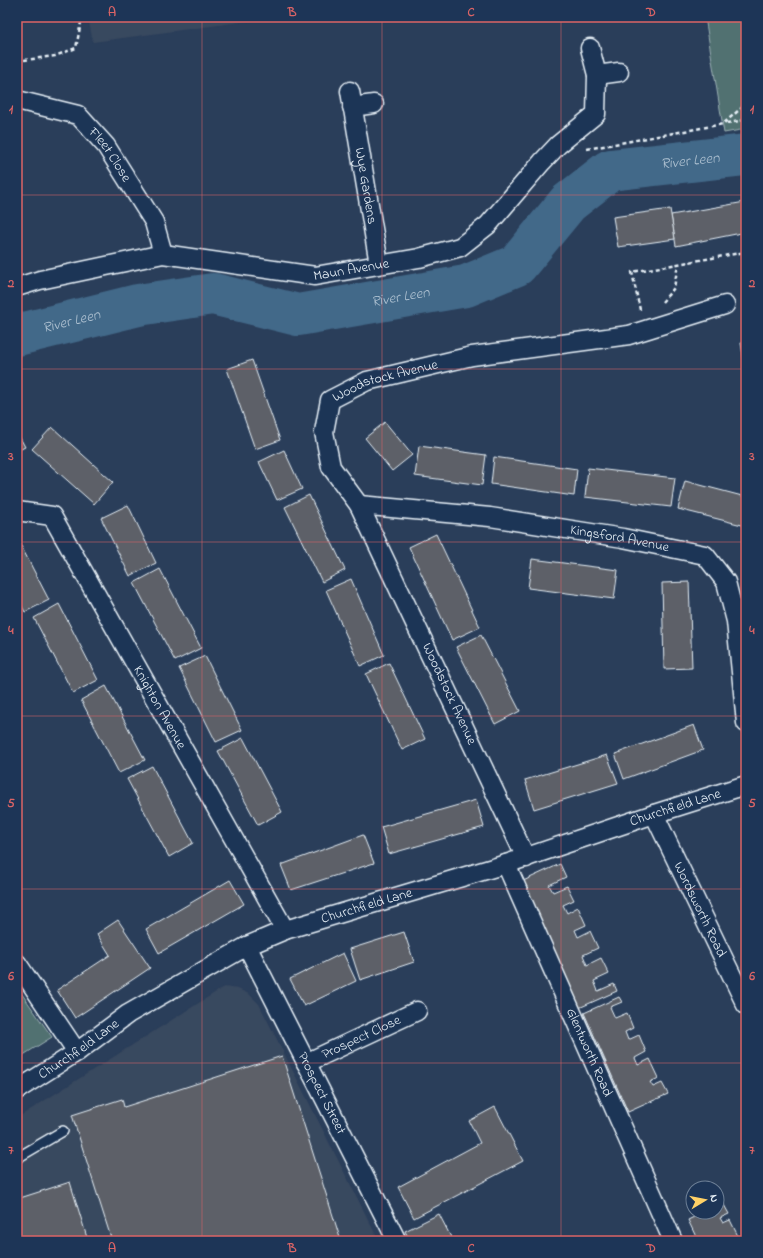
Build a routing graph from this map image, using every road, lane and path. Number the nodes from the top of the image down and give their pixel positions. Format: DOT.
graph roads {
  1 [pos="82,18"];
  2 [pos="590,48"];
  3 [pos="17,61"];
  4 [pos="619,72"];
  5 [pos="596,75"];
  6 [pos="17,100"];
  7 [pos="374,104"];
  8 [pos="746,104"];
  9 [pos="746,120"];
  10 [pos="727,123"];
  11 [pos="558,145"];
  12 [pos="746,252"];
  13 [pos="163,254"];
  14 [pos="378,264"];
  15 [pos="678,264"];
  16 [pos="17,287"];
  17 [pos="725,305"];
  18 [pos="658,306"];
  19 [pos="645,330"];
  20 [pos="359,505"];
  21 [pos="17,511"];
  22 [pos="746,723"];
  23 [pos="746,785"];
  24 [pos="654,814"];
  25 [pos="526,858"];
  26 [pos="506,864"];
  27 [pos="285,930"];
  28 [pos="247,946"];
  29 [pos="17,963"];
  30 [pos="746,1006"];
  31 [pos="417,1010"];
  32 [pos="77,1052"];
  33 [pos="306,1063"];
  34 [pos="17,1090"];
  35 [pos="63,1131"];
  36 [pos="17,1158"];
  37 [pos="397,1241"];
  38 [pos="673,1241"];
  1 -- 3 [label="path"];
  2 -- 5 [label="street, Maun Avenue"];
  4 -- 5 [label="street"];
  5 -- 11 [label="street, Maun Avenue"];
  6 -- 13 [label="street, Fleet Close"];
  7 -- 14 [label="street, Wye Gardens"];
  8 -- 11 [label="path"];
  9 -- 10 [label="path"];
  11 -- 14 [label="street, Maun Avenue"];
  12 -- 15 [label="path"];
  13 -- 14 [label="street, Maun Avenue"];
  13 -- 16 [label="street, Maun Avenue"];
  15 -- 18 [label="path"];
  15 -- 19 [label="path"];
  17 -- 19 [label="street, Woodstock Avenue"];
  19 -- 20 [label="street, Woodstock Avenue"];
  20 -- 22 [label="street, Kingsford Avenue"];
  20 -- 25 [label="street, Woodstock Avenue"];
  21 -- 27 [label="street, Knighton Avenue"];
  23 -- 24 [label="street, Churchfield Lane"];
  24 -- 25 [label="street, Churchfield Lane"];
  24 -- 30 [label="street, Wordsworth Road"];
  25 -- 26 [label="street, Churchfield Lane"];
  26 -- 27 [label="street, Churchfield Lane"];
  26 -- 38 [label="street, Glentworth Road"];
  27 -- 28 [label="street, Churchfield Lane"];
  28 -- 32 [label="street, Churchfield Lane"];
  28 -- 33 [label="street, Prospect Street"];
  29 -- 32 [label="street"];
  31 -- 33 [label="street, Prospect Close"];
  32 -- 34 [label="street, Churchfield Lane"];
  33 -- 37 [label="street, Prospect Street"];
  35 -- 36 [label="lane"];
}
